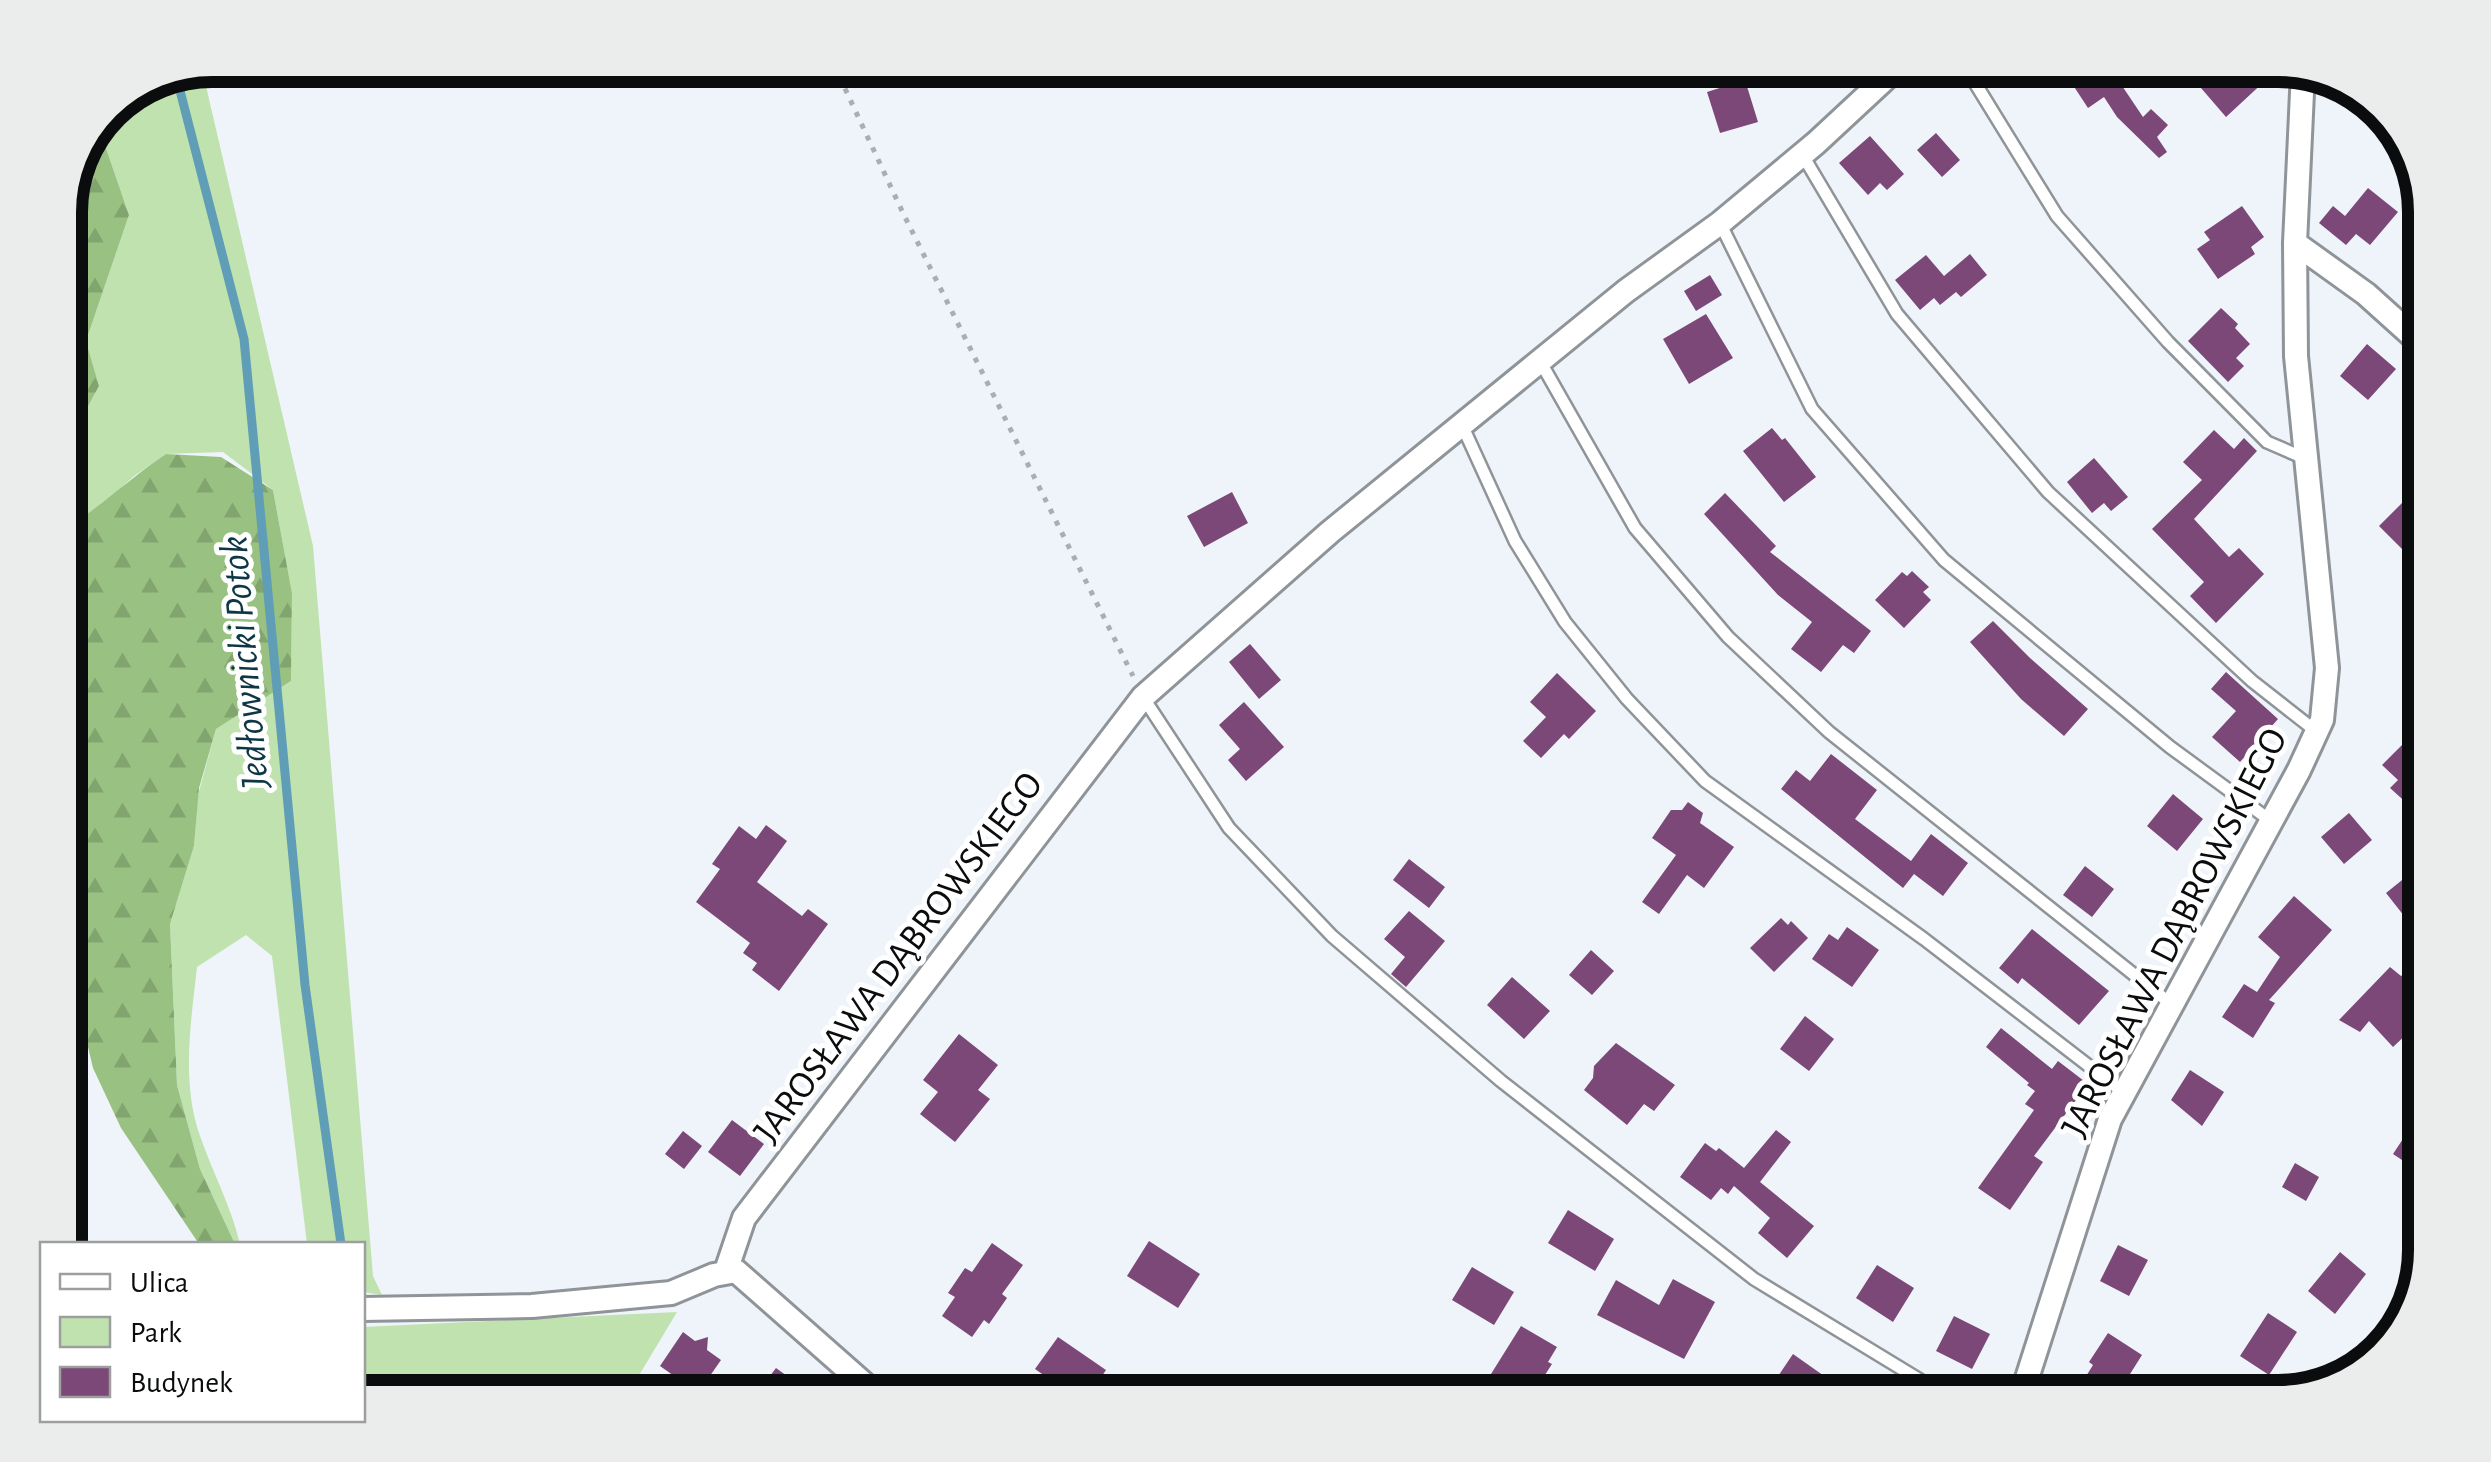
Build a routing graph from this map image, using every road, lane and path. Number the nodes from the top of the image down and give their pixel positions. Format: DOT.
graph roads {
  1 [pos="842,82"];
  2 [pos="1881,82"];
  3 [pos="1975,82"];
  4 [pos="2302,85"];
  5 [pos="1802,154"];
  6 [pos="1720,224"];
  7 [pos="2295,243"];
  8 [pos="2408,332"];
  9 [pos="1540,361"];
  10 [pos="1462,424"];
  11 [pos="2304,458"];
  12 [pos="1144,696"];
  13 [pos="2317,732"];
  14 [pos="2271,821"];
  15 [pos="2170,1004"];
  16 [pos="2124,1093"];
  17 [pos="726,1271"];
  18 [pos="365,1309"];
  19 [pos="861,1380"];
  20 [pos="1920,1380"];
  21 [pos="2026,1380"];
  1 -- 12 [label="path"];
  2 -- 5 [label="street, JAROSŁAWA DĄBROWSKIEGO"];
  3 -- 11 [label="lane"];
  4 -- 7 [label="street, JAROSŁAWA DĄBROWSKIEGO"];
  5 -- 6 [label="street, JAROSŁAWA DĄBROWSKIEGO"];
  5 -- 13 [label="lane"];
  6 -- 9 [label="street, JAROSŁAWA DĄBROWSKIEGO"];
  6 -- 14 [label="lane"];
  7 -- 8 [label="street"];
  7 -- 11 [label="street, JAROSŁAWA DĄBROWSKIEGO"];
  9 -- 10 [label="street, JAROSŁAWA DĄBROWSKIEGO"];
  9 -- 15 [label="lane"];
  10 -- 12 [label="street, JAROSŁAWA DĄBROWSKIEGO"];
  10 -- 16 [label="lane"];
  11 -- 13 [label="street, JAROSŁAWA DĄBROWSKIEGO"];
  12 -- 17 [label="street, JAROSŁAWA DĄBROWSKIEGO"];
  12 -- 20 [label="lane"];
  13 -- 14 [label="street, JAROSŁAWA DĄBROWSKIEGO"];
  14 -- 15 [label="street, JAROSŁAWA DĄBROWSKIEGO"];
  15 -- 16 [label="street, JAROSŁAWA DĄBROWSKIEGO"];
  16 -- 21 [label="street, JAROSŁAWA DĄBROWSKIEGO"];
  17 -- 18 [label="street"];
  17 -- 19 [label="street"];
}
